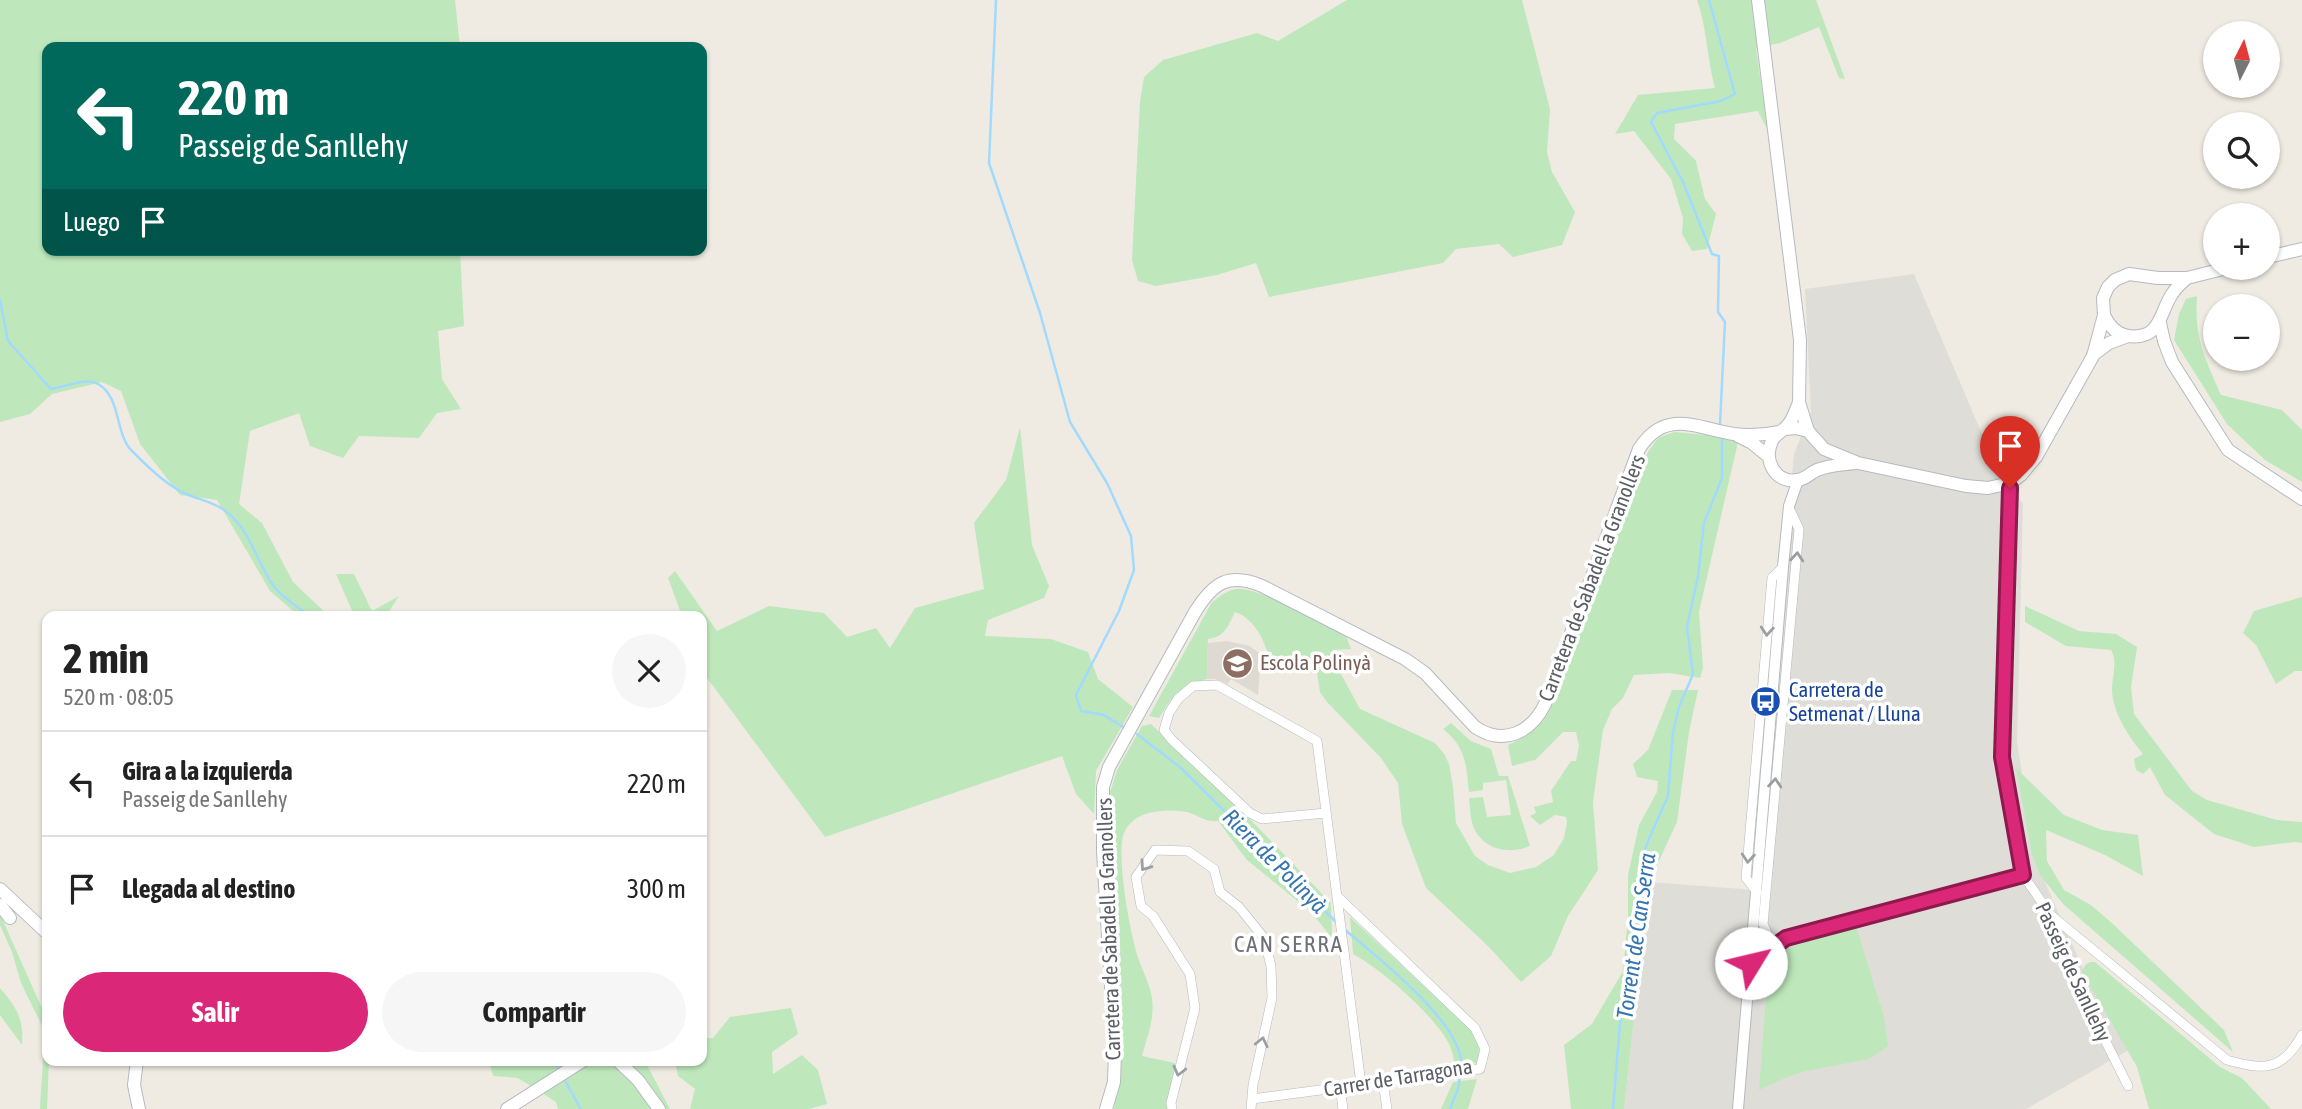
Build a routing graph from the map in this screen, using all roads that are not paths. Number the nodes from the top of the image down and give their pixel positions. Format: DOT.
graph roads {
  1 [pos="1758,0"];
  2 [pos="2302,249"];
  3 [pos="2280,254"];
  4 [pos="2203,274"];
  5 [pos="2146,277"];
  6 [pos="2187,278"];
  7 [pos="2165,308"];
  8 [pos="2104,315"];
  9 [pos="2160,323"];
  10 [pos="2128,336"];
  11 [pos="2141,336"];
  12 [pos="2093,356"];
  13 [pos="2172,362"];
  14 [pos="1799,402"];
  15 [pos="1782,431"];
  16 [pos="1808,431"];
  17 [pos="1735,434"];
  18 [pos="1819,444"];
  19 [pos="1768,456"];
  20 [pos="1858,463"];
  21 [pos="1815,471"];
  22 [pos="1777,474"];
  23 [pos="1798,480"];
  24 [pos="2010,483"];
  25 [pos="2302,499"];
  26 [pos="1789,506"];
  27 [pos="1326,813"];
  28 [pos="2023,875"];
  29 [pos="0,889"];
  30 [pos="1337,896"];
  31 [pos="0,905"];
  32 [pos="2050,914"];
  33 [pos="10,918"];
  34 [pos="42,928"];
  35 [pos="1754,929"];
  36 [pos="1767,933"];
  37 [pos="1786,938"];
  38 [pos="1766,952"];
  39 [pos="1751,963"];
  40 [pos="2302,1035"];
  41 [pos="136,1066"];
  42 [pos="575,1066"];
  43 [pos="623,1066"];
  44 [pos="1383,1082"];
  45 [pos="1361,1084"];
  46 [pos="2128,1086"];
  47 [pos="1339,1087"];
  48 [pos="1251,1104"];
  49 [pos="139,1109"];
  50 [pos="507,1109"];
  51 [pos="659,1109"];
  52 [pos="1106,1109"];
  53 [pos="1172,1109"];
  54 [pos="1343,1109"];
  55 [pos="1387,1109"];
  56 [pos="1738,1109"];
  1 -- 14 [label="main road"];
  2 -- 3 [label="main road"];
  4 -- 6 [label="main road"];
  5 -- 6 [label="main road"];
  5 -- 7 [label="main road"];
  5 -- 8 [label="main road"];
  6 -- 7 [label="main road"];
  7 -- 9 [label="main road"];
  8 -- 10 [label="main road"];
  8 -- 12 [label="main road"];
  9 -- 11 [label="main road"];
  9 -- 13 [label="main road"];
  10 -- 11 [label="main road"];
  10 -- 12 [label="main road"];
  11 -- 13 [label="main road"];
  12 -- 24 [label="main road"];
  13 -- 25 [label="main road"];
  14 -- 15 [label="main road"];
  14 -- 16 [label="main road"];
  15 -- 16 [label="main road"];
  15 -- 17 [label="main road"];
  15 -- 19 [label="main road"];
  16 -- 18 [label="main road"];
  17 -- 19 [label="main road"];
  17 -- 52 [label="main road, Carretera de Sabadell a Granollers"];
  18 -- 20 [label="main road"];
  18 -- 21 [label="main road"];
  19 -- 22 [label="main road"];
  20 -- 21 [label="main road"];
  20 -- 24 [label="main road"];
  21 -- 23 [label="main road"];
  22 -- 23 [label="main road"];
  22 -- 26 [label="street"];
  23 -- 26 [label="street"];
  24 -- 28 [label="street, Passeig de Sanllehy"];
  26 -- 35 [label="street"];
  36 -- 26 [label="street, one-way"];
  27 -- 27 [label="street"];
  27 -- 30 [label="street"];
  28 -- 32 [label="street, Passeig de Sanllehy"];
  28 -- 37 [label="street"];
  29 -- 34 [label="main road"];
  30 -- 44 [label="street, Carrer de Tarragona"];
  30 -- 45 [label="street"];
  31 -- 33 [label="main road"];
  32 -- 40 [label="street"];
  32 -- 46 [label="street, Passeig de Sanllehy"];
  35 -- 36 [label="street"];
  35 -- 39 [label="street"];
  36 -- 37 [label="street"];
  36 -- 38 [label="street"];
  37 -- 38 [label="street"];
  38 -- 39 [label="street"];
  39 -- 56 [label="street"];
  41 -- 49 [label="main road"];
  42 -- 50 [label="main road"];
  43 -- 51 [label="main road"];
  44 -- 45 [label="street, Carrer de Tarragona"];
  44 -- 55 [label="street"];
  45 -- 47 [label="street, Carrer de Tarragona"];
  47 -- 48 [label="street, Carrer de Tarragona"];
  47 -- 54 [label="street"];
  48 -- 53 [label="street, one-way"];
}
